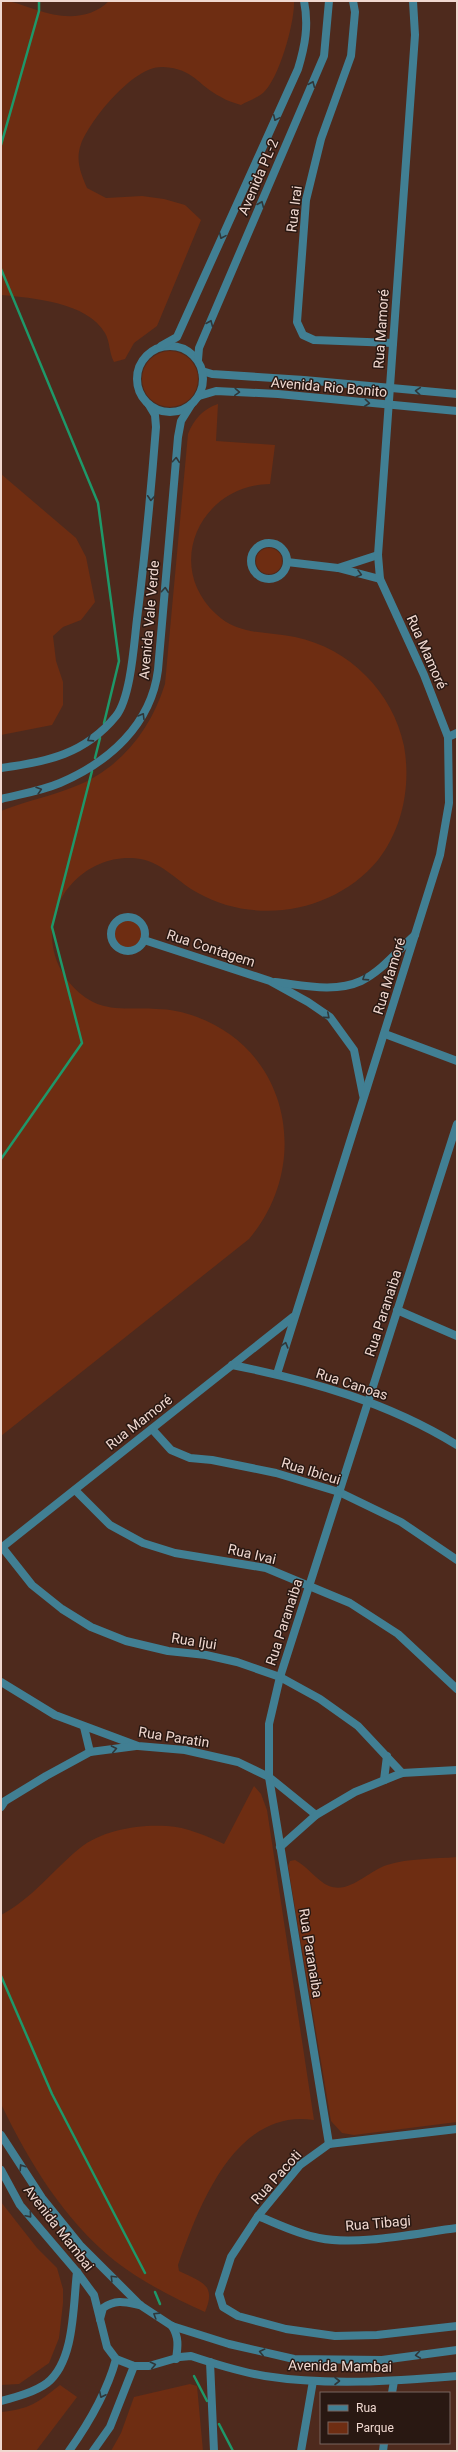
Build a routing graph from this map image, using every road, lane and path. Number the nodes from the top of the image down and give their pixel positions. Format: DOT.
graph roads {
  1 [pos="304,1"];
  2 [pos="330,1"];
  3 [pos="353,1"];
  4 [pos="413,1"];
  5 [pos="393,343"];
  6 [pos="161,346"];
  7 [pos="198,360"];
  8 [pos="202,371"];
  9 [pos="389,388"];
  10 [pos="457,394"];
  11 [pos="199,396"];
  12 [pos="149,405"];
  13 [pos="191,405"];
  14 [pos="387,405"];
  15 [pos="457,411"];
  16 [pos="378,555"];
  17 [pos="287,562"];
  18 [pos="338,568"];
  19 [pos="380,580"];
  20 [pos="457,733"];
  21 [pos="448,737"];
  22 [pos="1,768"];
  23 [pos="1,799"];
  24 [pos="416,934"];
  25 [pos="144,940"];
  26 [pos="270,982"];
  27 [pos="314,987"];
  28 [pos="308,1002"];
  29 [pos="385,1034"];
  30 [pos="457,1060"];
  31 [pos="363,1097"];
  32 [pos="457,1124"];
  33 [pos="398,1310"];
  34 [pos="293,1317"];
  35 [pos="457,1336"];
  36 [pos="232,1365"];
  37 [pos="277,1374"];
  38 [pos="368,1400"];
  39 [pos="152,1429"];
  40 [pos="457,1445"];
  41 [pos="74,1490"];
  42 [pos="339,1492"];
  43 [pos="2,1548"];
  44 [pos="457,1560"];
  45 [pos="309,1585"];
  46 [pos="280,1677"];
  47 [pos="1,1682"];
  48 [pos="457,1689"];
  49 [pos="84,1727"];
  50 [pos="138,1746"];
  51 [pos="90,1752"];
  52 [pos="387,1756"];
  53 [pos="457,1770"];
  54 [pos="402,1773"];
  55 [pos="269,1777"];
  56 [pos="384,1780"];
  57 [pos="2,1802"];
  58 [pos="316,1815"];
  59 [pos="280,1847"];
  60 [pos="457,2129"];
  61 [pos="1,2135"];
  62 [pos="329,2144"];
  63 [pos="1,2170"];
  64 [pos="258,2216"];
  65 [pos="457,2228"];
  66 [pos="78,2272"];
  67 [pos="140,2305"];
  68 [pos="100,2321"];
  69 [pos="172,2326"];
  70 [pos="457,2326"];
  71 [pos="457,2350"];
  72 [pos="116,2359"];
  73 [pos="176,2359"];
  74 [pos="210,2362"];
  75 [pos="134,2366"];
  76 [pos="457,2376"];
  77 [pos="394,2381"];
  78 [pos="313,2382"];
  79 [pos="392,2392"];
  80 [pos="1,2401"];
  81 [pos="69,2451"];
  82 [pos="92,2451"];
  83 [pos="214,2451"];
  84 [pos="301,2451"];
  1 -- 6 [label="street, Avenida PL-2, one-way"];
  7 -- 2 [label="street, Avenida PL-2, one-way"];
  3 -- 5 [label="street, Rua Irai"];
  4 -- 5 [label="street, Rua Mamoré"];
  5 -- 9 [label="street, Rua Mamoré"];
  6 -- 7 [label="street"];
  6 -- 12 [label="street"];
  7 -- 8 [label="street"];
  8 -- 9 [label="street, Avenida Rio Bonito"];
  8 -- 11 [label="street"];
  10 -- 9 [label="street, Avenida Rio Bonito, one-way"];
  9 -- 14 [label="street, Rua Mamoré"];
  11 -- 13 [label="street"];
  11 -- 14 [label="street, Avenida Rio Bonito, one-way"];
  12 -- 13 [label="street"];
  12 -- 22 [label="street, Avenida Vale Verde, one-way"];
  23 -- 13 [label="street, Avenida Vale Verde, one-way"];
  14 -- 15 [label="street, Avenida Rio Bonito"];
  14 -- 16 [label="street, Rua Mamoré"];
  16 -- 18 [label="street"];
  16 -- 19 [label="street, Rua Mamoré"];
  17 -- 17 [label="street"];
  17 -- 18 [label="street"];
  18 -- 19 [label="street, one-way"];
  19 -- 21 [label="street, Rua Mamoré"];
  20 -- 21 [label="street"];
  21 -- 24 [label="street, Rua Mamoré"];
  24 -- 27 [label="street, Rua Contagem, one-way"];
  24 -- 29 [label="street, Rua Mamoré"];
  25 -- 25 [label="street, Rua Contagem"];
  25 -- 26 [label="street, Rua Contagem"];
  26 -- 27 [label="street, Rua Contagem"];
  26 -- 28 [label="street, Rua Contagem"];
  27 -- 28 [label="street"];
  28 -- 31 [label="street, Rua Contagem, one-way"];
  29 -- 30 [label="street"];
  29 -- 31 [label="street, Rua Mamoré"];
  31 -- 34 [label="street, Rua Mamoré"];
  32 -- 33 [label="street, Rua Paranaiba"];
  33 -- 35 [label="street"];
  33 -- 38 [label="street, Rua Paranaiba"];
  34 -- 36 [label="street, Rua Mamoré"];
  37 -- 34 [label="street, Rua Mamoré, one-way"];
  36 -- 37 [label="street, Rua Canoas"];
  36 -- 39 [label="street, Rua Mamoré"];
  37 -- 38 [label="street, Rua Canoas"];
  38 -- 40 [label="street, Rua Canoas"];
  38 -- 42 [label="street, Rua Paranaiba"];
  39 -- 41 [label="street, Rua Mamoré"];
  39 -- 42 [label="street, Rua Ibicui"];
  41 -- 43 [label="street, Rua Mamoré"];
  41 -- 45 [label="street, Rua Ivai"];
  42 -- 44 [label="street, Rua Ibicui"];
  42 -- 45 [label="street, Rua Paranaiba"];
  43 -- 46 [label="street, Rua Ijui"];
  45 -- 46 [label="street, Rua Paranaiba"];
  45 -- 48 [label="street, Rua Ivai"];
  46 -- 52 [label="street, Rua Ijui"];
  46 -- 55 [label="street, Rua Paranaiba"];
  47 -- 49 [label="street, Rua Paratin"];
  49 -- 50 [label="street, Rua Paratin"];
  49 -- 51 [label="street"];
  51 -- 50 [label="street, one-way"];
  50 -- 55 [label="street, Rua Paratin"];
  51 -- 57 [label="street"];
  52 -- 54 [label="street, Rua Ijui"];
  52 -- 56 [label="street"];
  53 -- 54 [label="street"];
  54 -- 56 [label="street"];
  55 -- 58 [label="street, Rua Paratin"];
  55 -- 59 [label="street, Rua Paranaiba"];
  56 -- 58 [label="street"];
  58 -- 59 [label="street"];
  59 -- 62 [label="street, Rua Paranaiba"];
  60 -- 62 [label="street, Rua Pacoti"];
  67 -- 61 [label="street, Avenida Mambai, one-way"];
  62 -- 64 [label="street, Rua Pacoti"];
  63 -- 66 [label="street, Avenida Mambai, one-way"];
  64 -- 65 [label="street, Rua Tibagi"];
  64 -- 70 [label="street, Rua Pacoti"];
  66 -- 68 [label="street, Avenida Mambai"];
  66 -- 80 [label="street"];
  67 -- 68 [label="street"];
  69 -- 67 [label="street, Avenida Mambai, one-way"];
  68 -- 72 [label="street, Avenida Mambai"];
  71 -- 69 [label="street, Avenida Mambai, one-way"];
  69 -- 73 [label="street"];
  72 -- 75 [label="street, Avenida Mambai"];
  72 -- 81 [label="street, one-way"];
  73 -- 74 [label="street, Avenida Mambai"];
  75 -- 73 [label="street, Avenida Mambai, one-way"];
  74 -- 78 [label="street, Avenida Mambai"];
  74 -- 83 [label="street"];
  75 -- 82 [label="street"];
  76 -- 77 [label="street, Avenida Mambai"];
  78 -- 77 [label="street, Avenida Mambai, one-way"];
  77 -- 79 [label="street"];
  78 -- 84 [label="street"];
}
